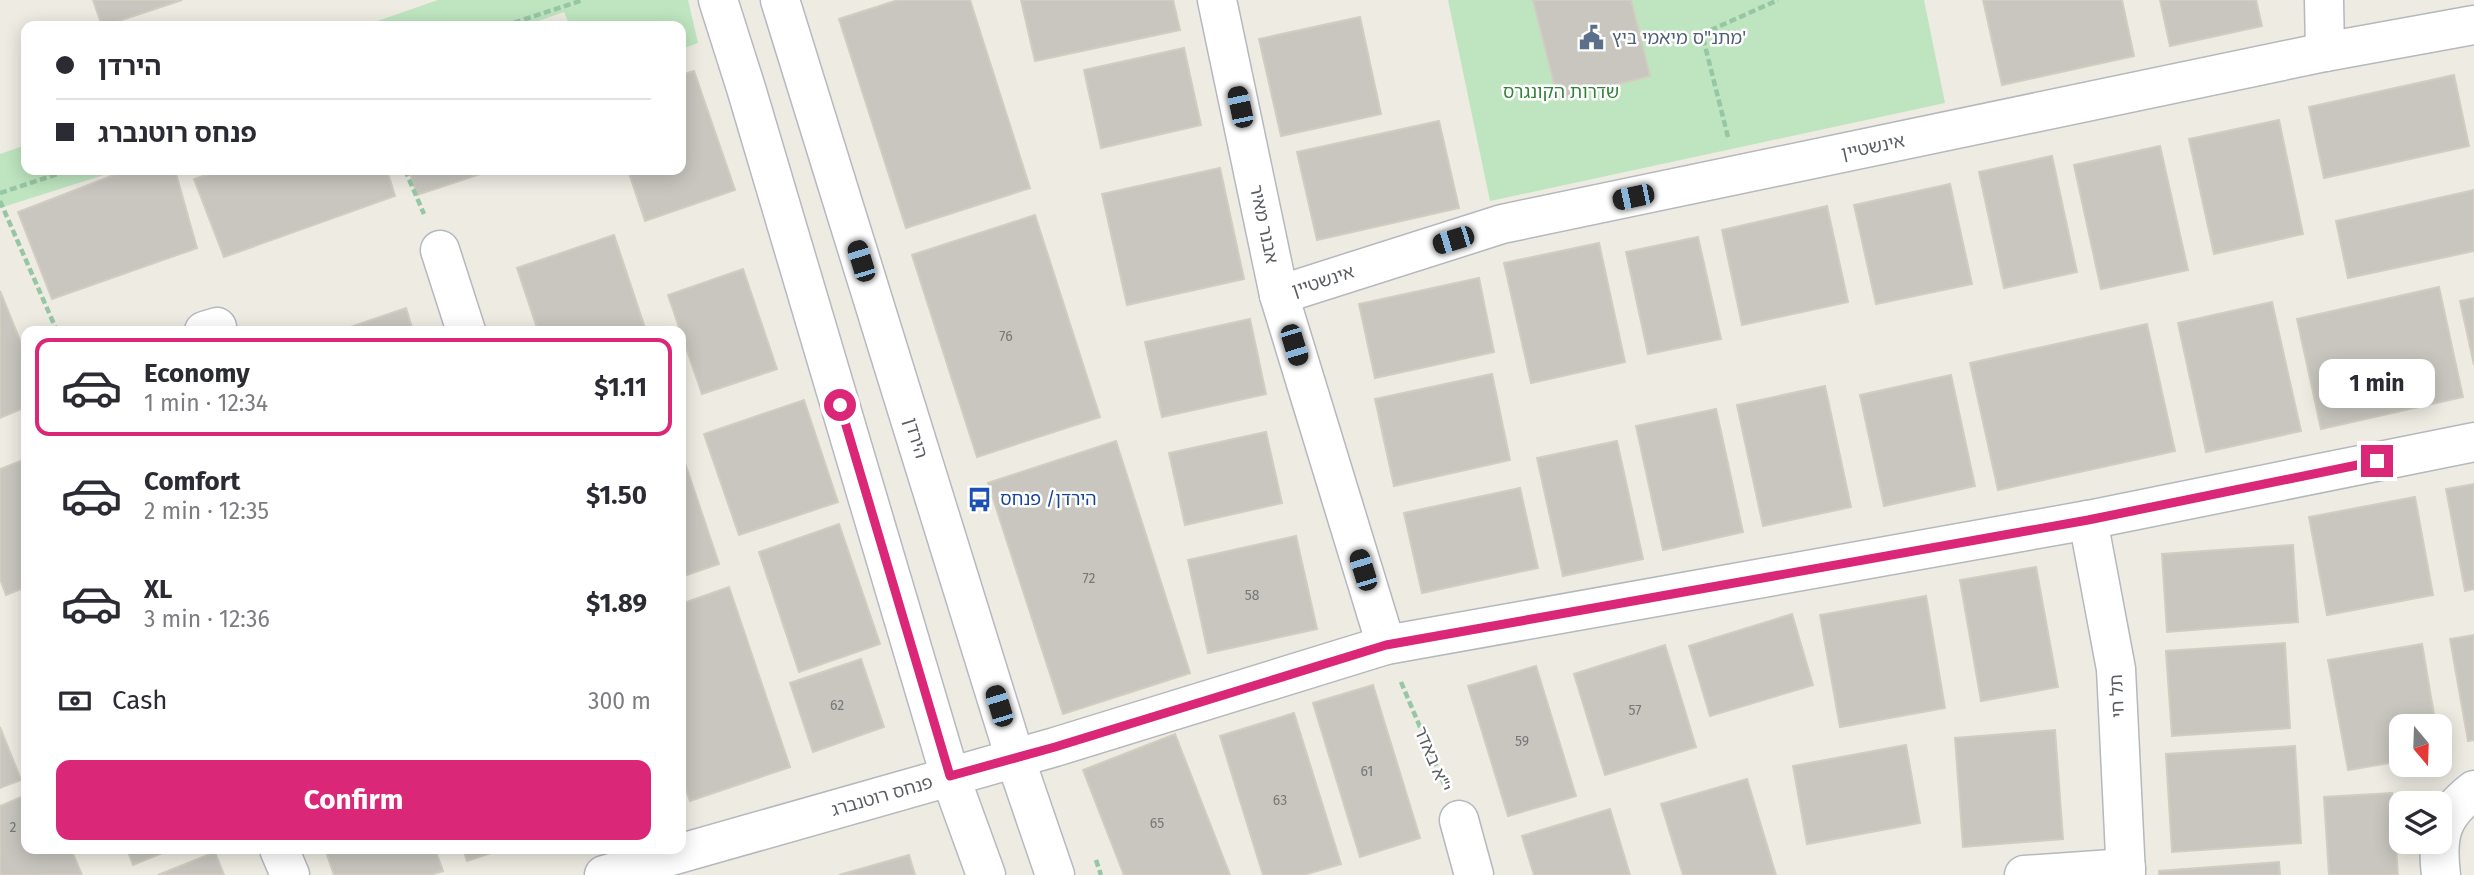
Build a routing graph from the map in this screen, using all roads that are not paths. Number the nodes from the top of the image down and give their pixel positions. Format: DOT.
graph roads {
  1 [pos="718,0"];
  2 [pos="780,0"];
  3 [pos="1217,0"];
  4 [pos="2324,0"];
  5 [pos="2474,25"];
  6 [pos="2325,52"];
  7 [pos="440,250"];
  8 [pos="1279,295"];
  9 [pos="464,326"];
  10 [pos="2474,442"];
  11 [pos="2088,520"];
  12 [pos="1386,645"];
  13 [pos="1015,758"];
  14 [pos="950,776"];
  15 [pos="2463,799"];
  16 [pos="1459,820"];
  17 [pos="686,845"];
  18 [pos="281,854"];
  19 [pos="639,857"];
  20 [pos="2126,871"];
  21 [pos="290,875"];
  22 [pos="604,875"];
  23 [pos="986,875"];
  24 [pos="1055,875"];
  25 [pos="1474,875"];
  26 [pos="2024,875"];
  27 [pos="2441,875"];
  1 -- 14 [label="street"];
  2 -- 13 [label="street, הירדן"];
  3 -- 8 [label="street, אבנר מאיר"];
  4 -- 6 [label="street"];
  5 -- 6 [label="street, אינשטיין"];
  6 -- 8 [label="street, אינשטיין"];
  7 -- 9 [label="street"];
  8 -- 12 [label="street, אבנר מאיר"];
  10 -- 11 [label="street, פנחס רוטנברג"];
  11 -- 12 [label="street, פנחס רוטנברג"];
  11 -- 20 [label="street, תל חי"];
  12 -- 13 [label="street, פנחס רוטנברג"];
  13 -- 14 [label="street, פנחס רוטנברג"];
  13 -- 24 [label="street, הירדן"];
  14 -- 17 [label="street, פנחס רוטנברג"];
  14 -- 23 [label="street"];
  15 -- 27 [label="street"];
  16 -- 25 [label="street"];
  18 -- 21 [label="street"];
  19 -- 22 [label="street, פנחס רוטנברג"];
  20 -- 26 [label="street"];
}
